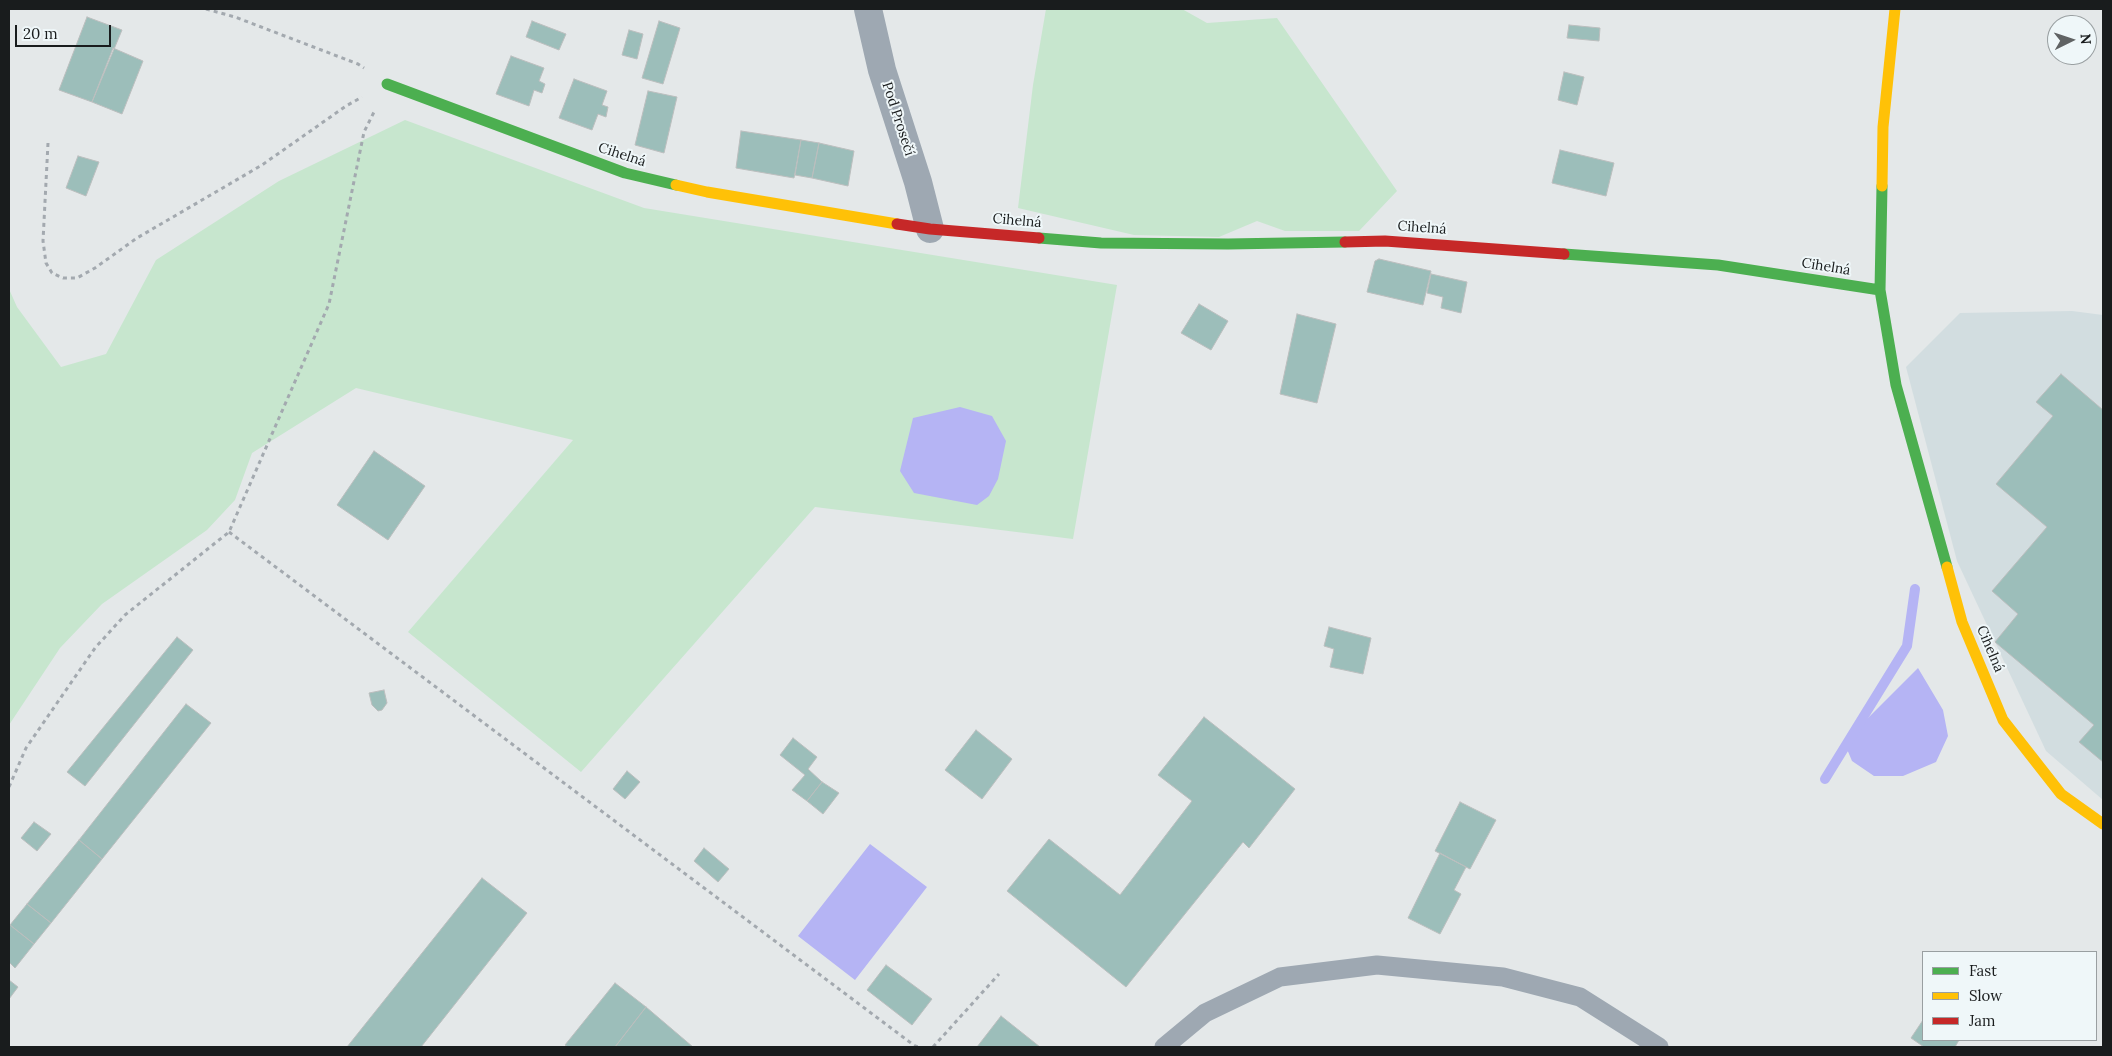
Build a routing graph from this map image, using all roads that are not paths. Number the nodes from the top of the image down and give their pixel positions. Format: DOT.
graph roads {
  1 [pos="868,9"];
  2 [pos="1896,9"];
  3 [pos="387,84"];
  4 [pos="930,229"];
  5 [pos="1880,290"];
  6 [pos="2103,824"];
  7 [pos="1164,1047"];
  8 [pos="1659,1047"];
  1 -- 4 [label="street, Pod Prosečí"];
  2 -- 5 [label="street"];
  3 -- 4 [label="street, Cihelná"];
  4 -- 5 [label="street, Cihelná"];
  5 -- 6 [label="street, Cihelná"];
  7 -- 8 [label="lane"];
}
